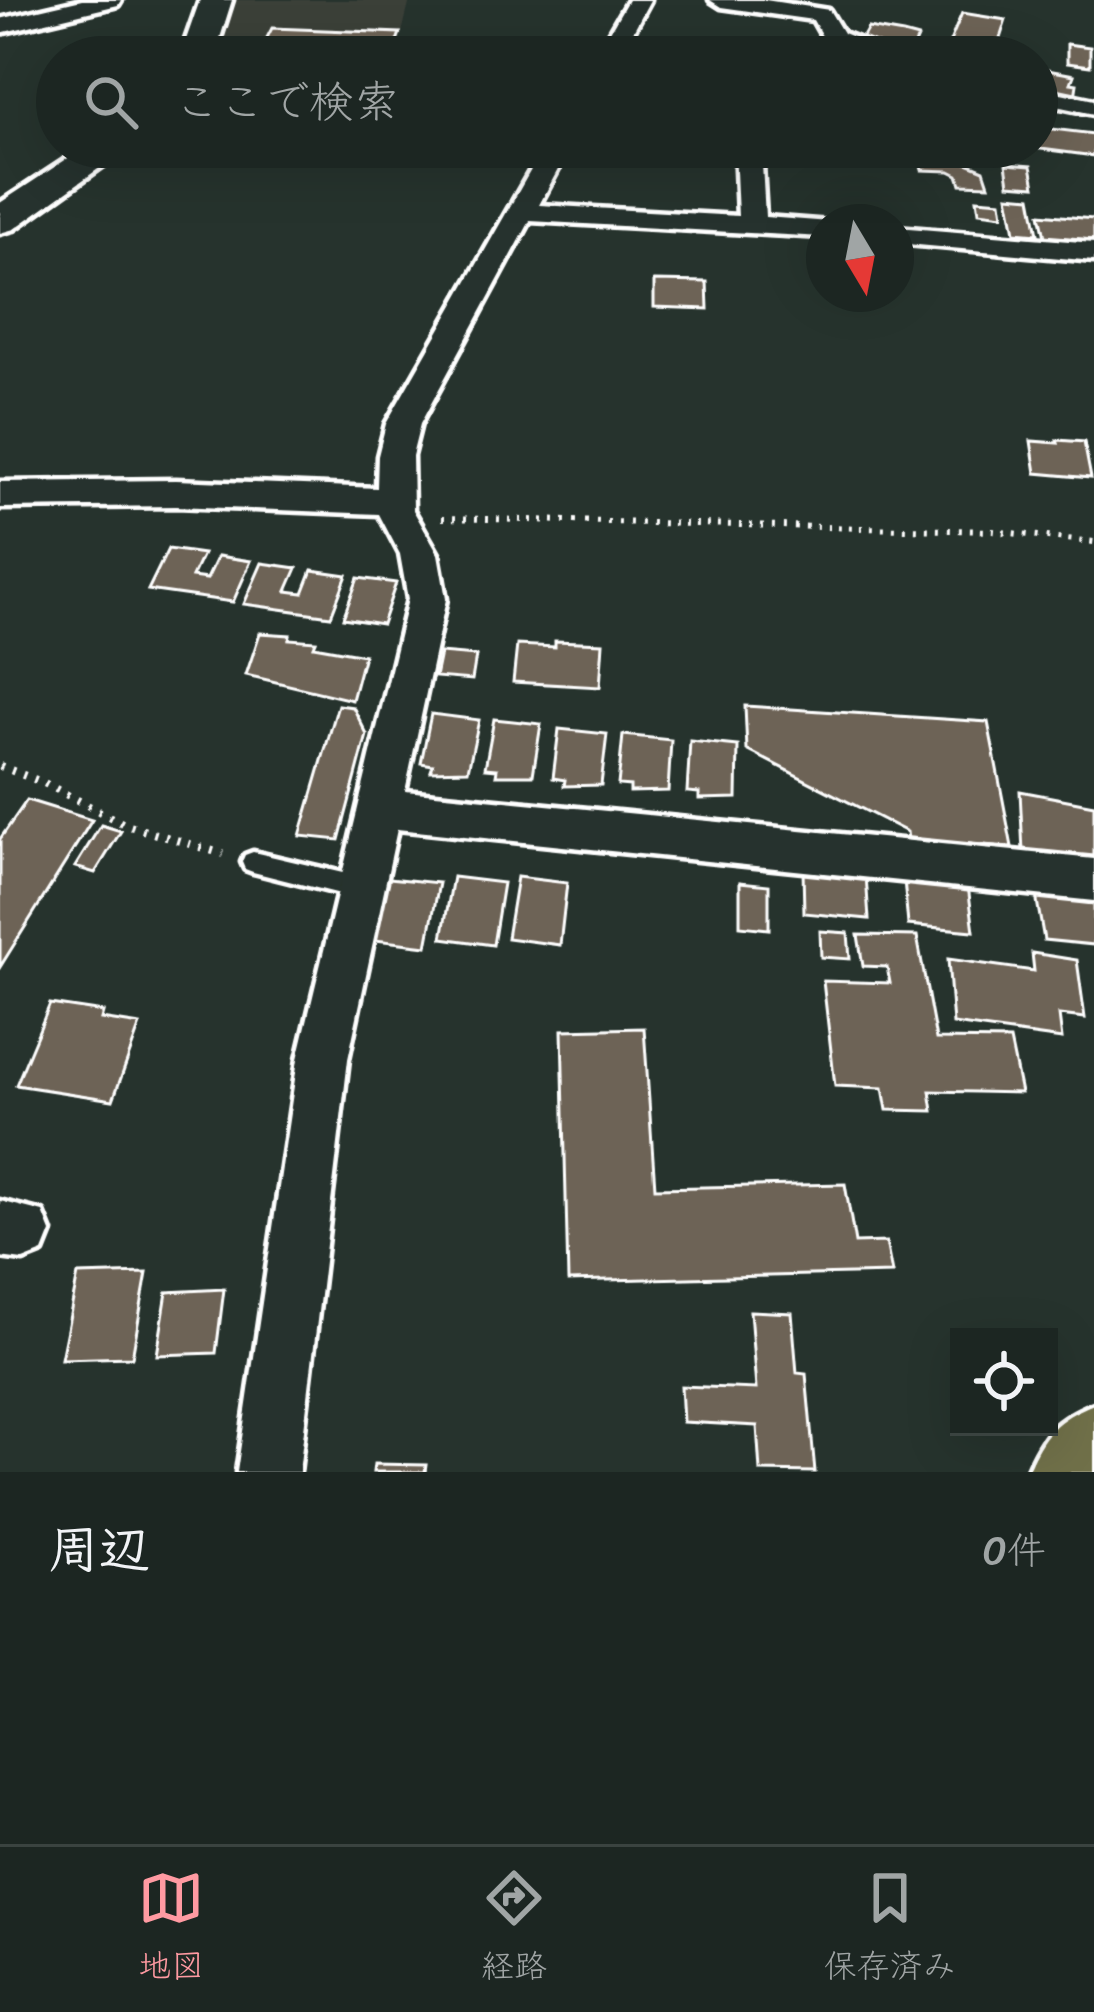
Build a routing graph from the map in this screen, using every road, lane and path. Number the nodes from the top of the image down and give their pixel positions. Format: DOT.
graph roads {
  1 [pos="110,0"];
  2 [pos="216,0"];
  3 [pos="639,0"];
  4 [pos="721,0"];
  5 [pos="850,1"];
  6 [pos="821,15"];
  7 [pos="0,26"];
  8 [pos="204,36"];
  9 [pos="619,36"];
  10 [pos="833,36"];
  11 [pos="1058,99"];
  12 [pos="1094,106"];
  13 [pos="79,168"];
  14 [pos="545,168"];
  15 [pos="749,168"];
  16 [pos="520,212"];
  17 [pos="0,221"];
  18 [pos="752,226"];
  19 [pos="806,228"];
  20 [pos="914,237"];
  21 [pos="1094,252"];
  22 [pos="0,495"];
  23 [pos="397,509"];
  24 [pos="1094,542"];
  25 [pos="0,766"];
  26 [pos="378,808"];
  27 [pos="253,862"];
  28 [pos="1094,880"];
  29 [pos="364,889"];
  30 [pos="1094,1452"];
  31 [pos="268,1472"];
  32 [pos="1076,1472"];
  1 -- 7 [label="street"];
  2 -- 8 [label="street"];
  3 -- 9 [label="street"];
  4 -- 6 [label="street"];
  5 -- 6 [label="street"];
  6 -- 10 [label="street"];
  11 -- 12 [label="street"];
  13 -- 17 [label="street"];
  14 -- 16 [label="street"];
  15 -- 18 [label="street"];
  16 -- 18 [label="street"];
  16 -- 23 [label="street"];
  18 -- 19 [label="street"];
  20 -- 21 [label="street"];
  22 -- 23 [label="street"];
  23 -- 24 [label="path"];
  23 -- 26 [label="street"];
  25 -- 27 [label="path"];
  26 -- 28 [label="street"];
  26 -- 29 [label="street"];
  27 -- 29 [label="lane"];
  29 -- 31 [label="street"];
  30 -- 32 [label="highway"];
}
